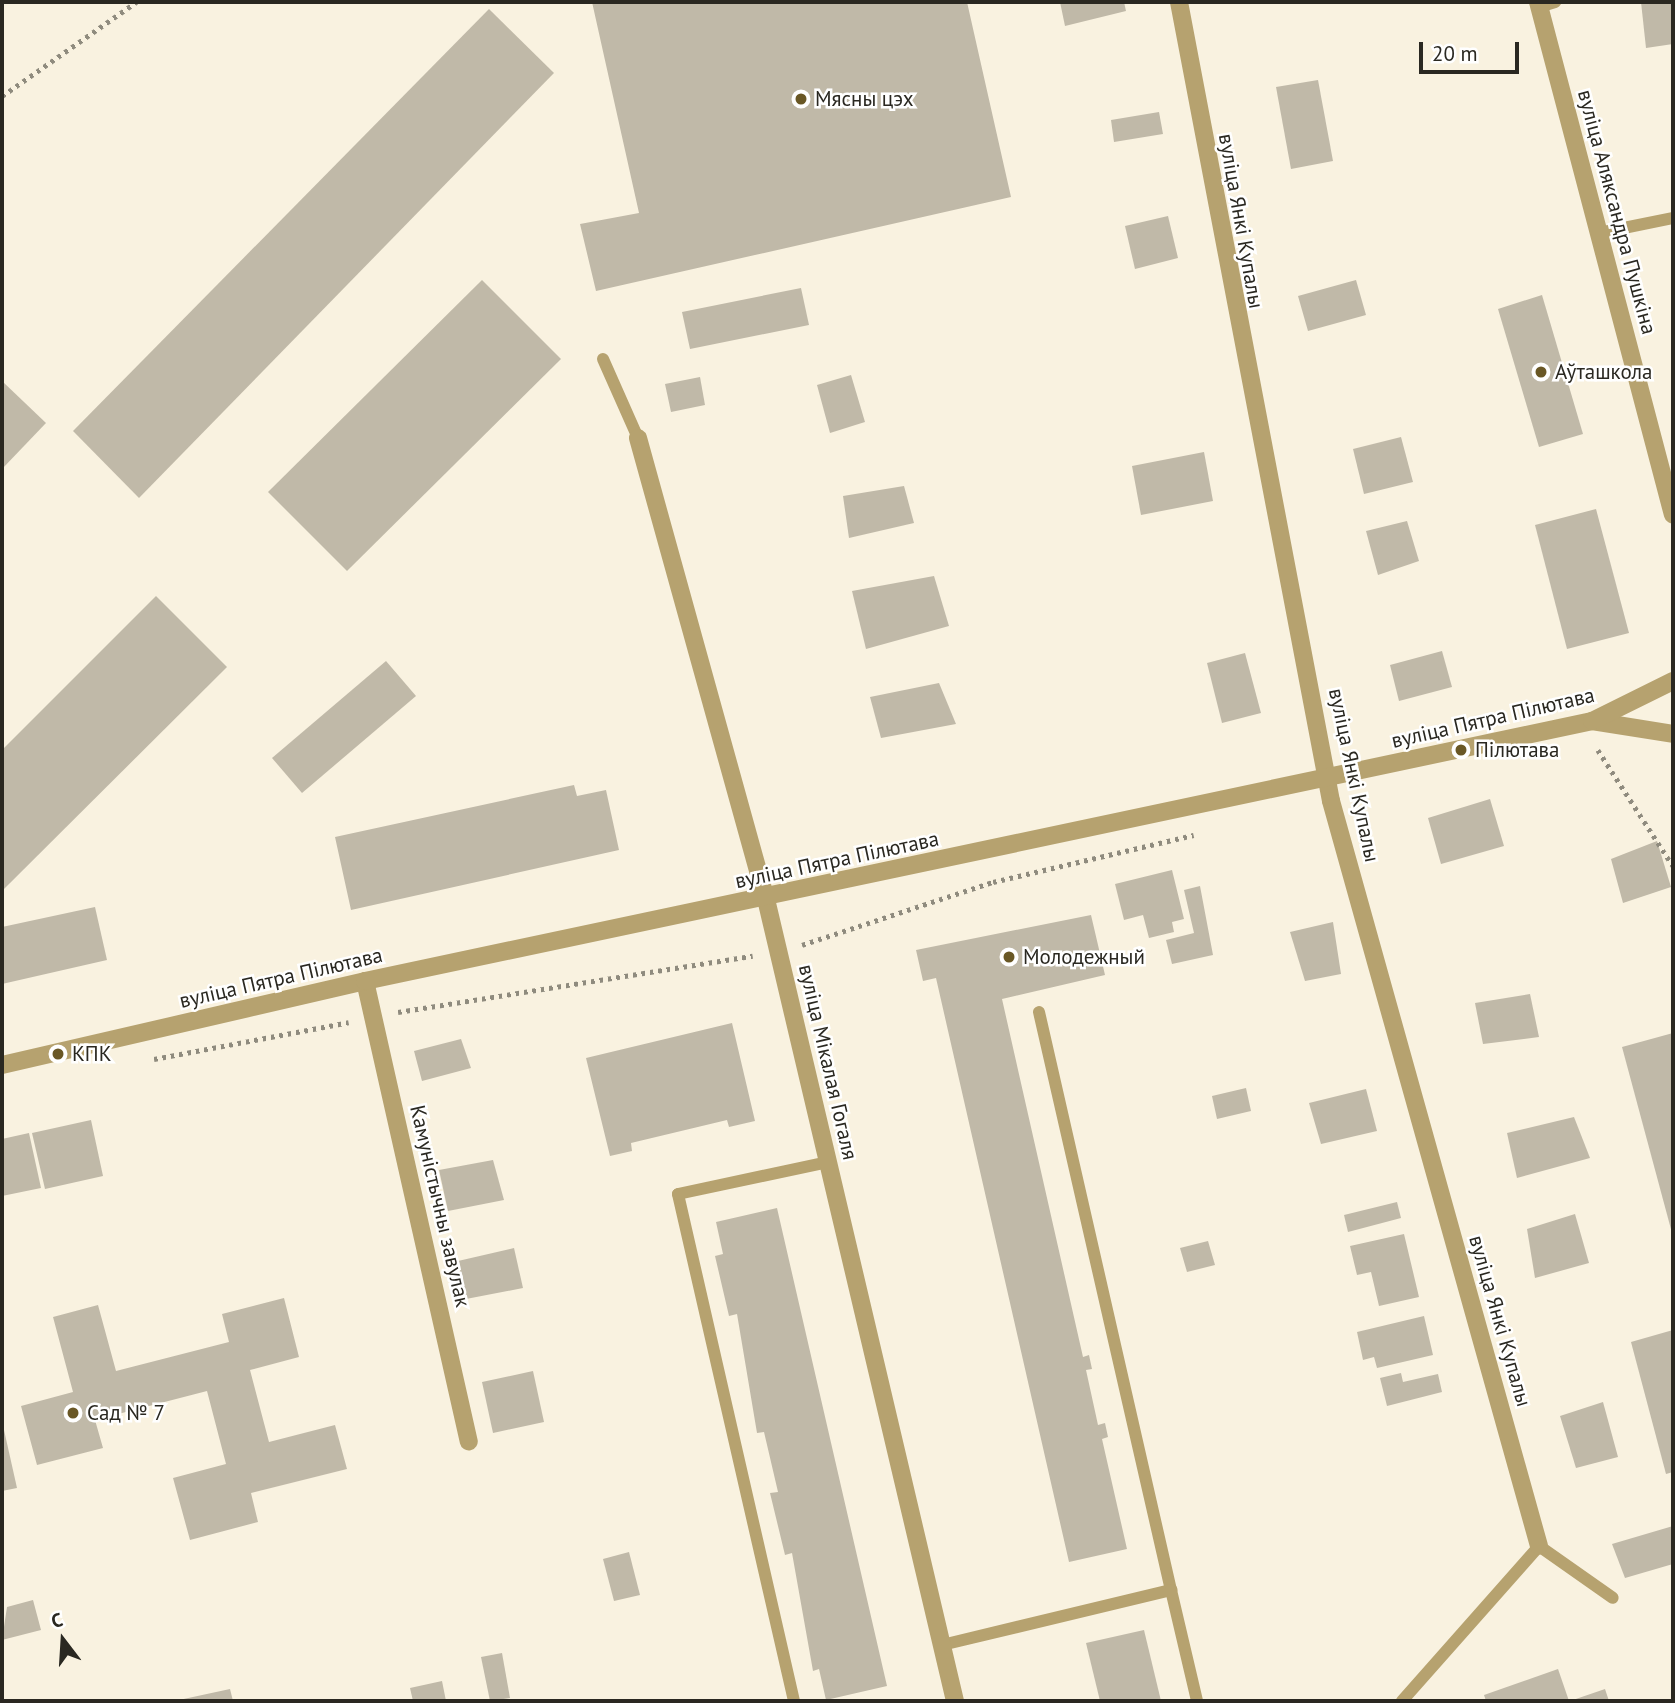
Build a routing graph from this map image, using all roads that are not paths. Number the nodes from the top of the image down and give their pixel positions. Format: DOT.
graph roads {
  1 [pos="1179,2"];
  2 [pos="1544,4"];
  3 [pos="1673,218"];
  4 [pos="1599,233"];
  5 [pos="603,359"];
  6 [pos="638,438"];
  7 [pos="1673,515"];
  8 [pos="1673,681"];
  9 [pos="1592,721"];
  10 [pos="1673,734"];
  11 [pos="1330,780"];
  12 [pos="766,899"];
  13 [pos="365,981"];
  14 [pos="1039,1012"];
  15 [pos="2,1065"];
  16 [pos="828,1162"];
  17 [pos="469,1441"];
  18 [pos="1539,1546"];
  19 [pos="1171,1590"];
  20 [pos="1613,1598"];
  21 [pos="942,1645"];
  22 [pos="794,1701"];
  23 [pos="955,1701"];
  24 [pos="1197,1701"];
  25 [pos="1402,1701"];
  1 -- 11 [label="street, вуліца Янкі Купалы"];
  2 -- 4 [label="street, вуліца Аляксандра Пушкіна"];
  3 -- 4 [label="lane"];
  4 -- 7 [label="street, вуліца Аляксандра Пушкіна"];
  5 -- 6 [label="lane"];
  6 -- 12 [label="street, вуліца Мікалая Гогаля"];
  8 -- 9 [label="street, вуліца Пятра Пілютава"];
  9 -- 10 [label="street"];
  9 -- 11 [label="street, вуліца Пятра Пілютава"];
  11 -- 12 [label="street, вуліца Пятра Пілютава"];
  11 -- 18 [label="street, вуліца Янкі Купалы"];
  12 -- 13 [label="street, вуліца Пятра Пілютава"];
  12 -- 16 [label="street, вуліца Мікалая Гогаля"];
  13 -- 15 [label="street, вуліца Пятра Пілютава"];
  13 -- 17 [label="street, Камуністычны завулак"];
  14 -- 19 [label="lane"];
  16 -- 21 [label="street, вуліца Мікалая Гогаля"];
  16 -- 22 [label="lane"];
  18 -- 20 [label="lane"];
  18 -- 25 [label="lane"];
  19 -- 21 [label="lane"];
  19 -- 24 [label="lane"];
  21 -- 23 [label="street, вуліца Мікалая Гогаля"];
}
